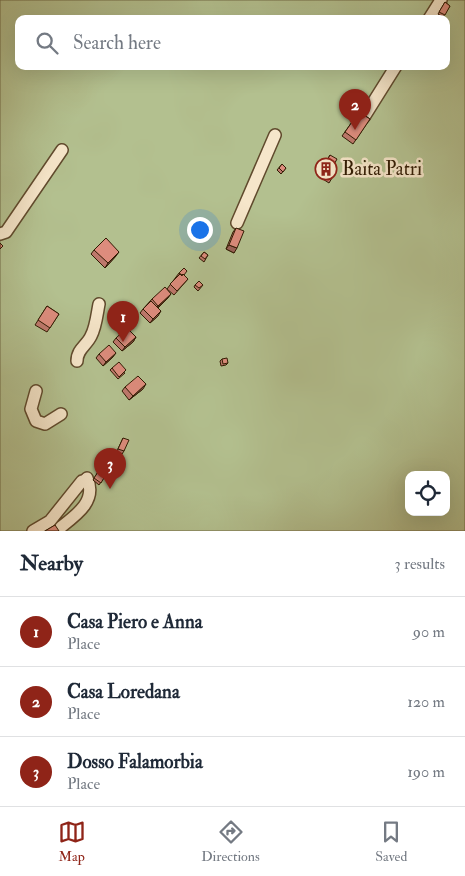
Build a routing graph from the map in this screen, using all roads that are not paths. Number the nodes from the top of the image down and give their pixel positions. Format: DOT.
graph roads {
  1 [pos="441,0"];
  2 [pos="432,15"];
  3 [pos="393,70"];
  4 [pos="364,117"];
  5 [pos="275,135"];
  6 [pos="62,150"];
  7 [pos="237,223"];
  8 [pos="0,234"];
  9 [pos="99,304"];
  10 [pos="77,361"];
  11 [pos="36,391"];
  12 [pos="61,414"];
  13 [pos="61,527"];
  14 [pos="33,531"];
  1 -- 2 [label="lane"];
  3 -- 4 [label="lane"];
  5 -- 7 [label="lane"];
  6 -- 8 [label="lane"];
  9 -- 10 [label="lane"];
  11 -- 12 [label="lane"];
  13 -- 14 [label="lane"];
}
